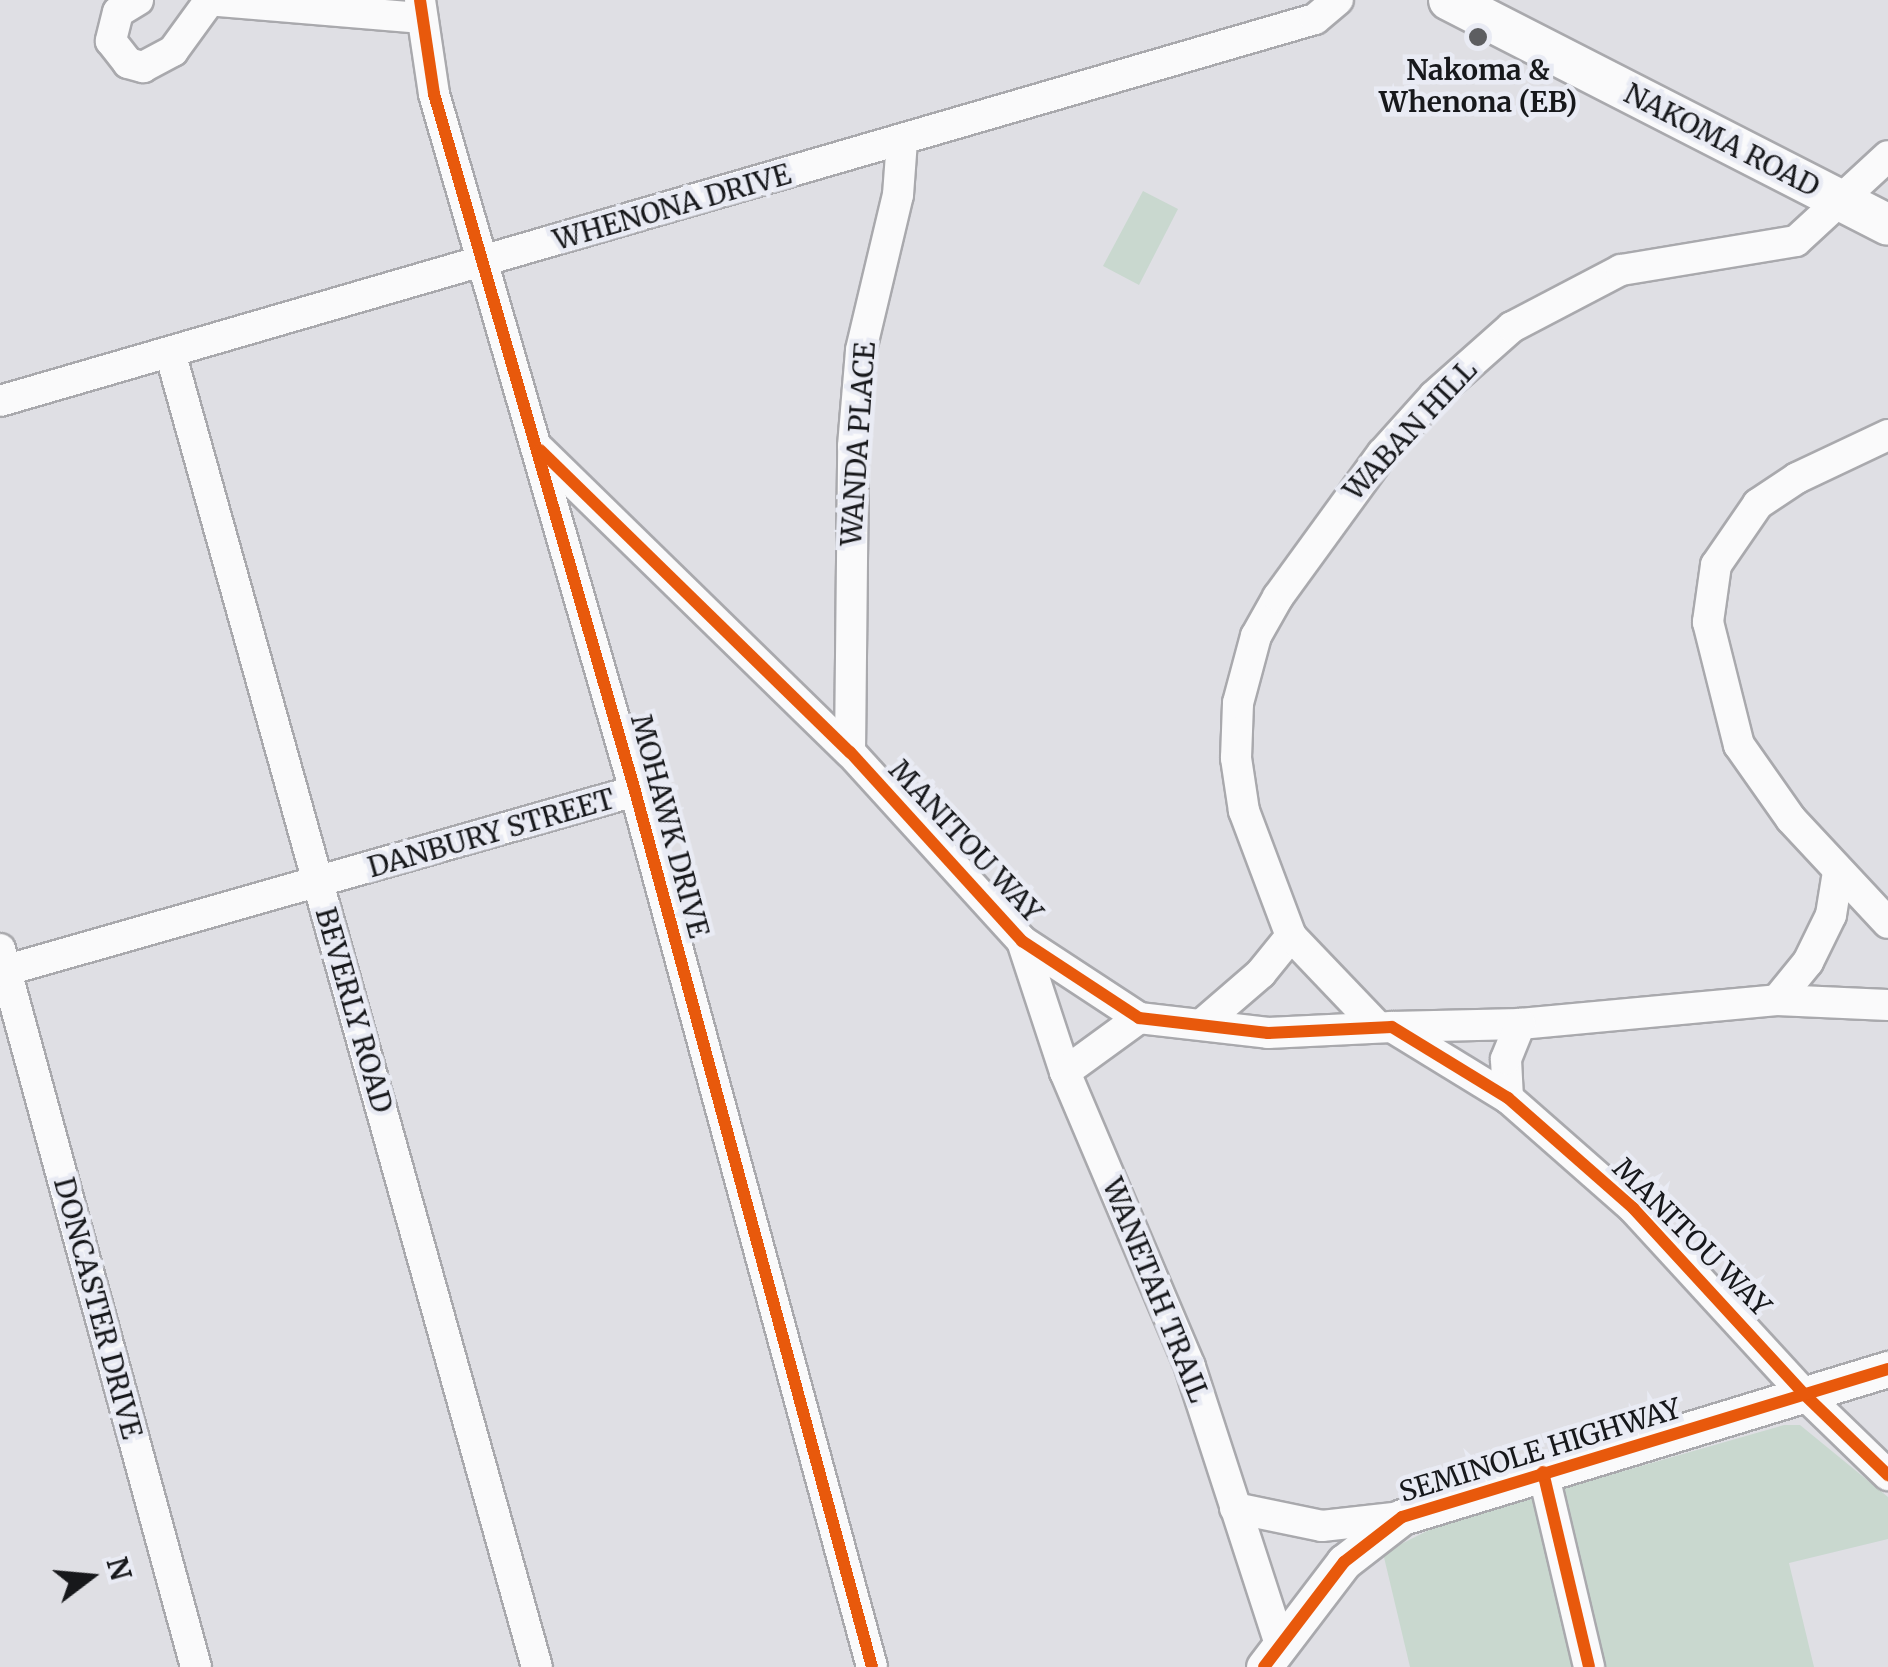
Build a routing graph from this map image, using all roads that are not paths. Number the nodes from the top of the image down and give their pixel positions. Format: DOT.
graph roads {
  1 [pos="138,0"];
  2 [pos="208,0"];
  3 [pos="1338,0"];
  4 [pos="1449,0"];
  5 [pos="421,9"];
  6 [pos="902,140"];
  7 [pos="1888,156"];
  8 [pos="1842,202"];
  9 [pos="1888,225"];
  10 [pos="486,262"];
  11 [pos="170,352"];
  12 [pos="0,401"];
  13 [pos="1888,435"];
  14 [pos="540,450"];
  15 [pos="850,752"];
  16 [pos="635,791"];
  17 [pos="1838,872"];
  18 [pos="319,883"];
  19 [pos="1888,924"];
  20 [pos="1291,936"];
  21 [pos="1022,941"];
  22 [pos="2,964"];
  23 [pos="1777,1000"];
  24 [pos="1888,1005"];
  25 [pos="1140,1018"];
  26 [pos="1202,1024"];
  27 [pos="1520,1024"];
  28 [pos="1385,1027"];
  29 [pos="1066,1072"];
  30 [pos="1508,1098"];
  31 [pos="1888,1369"];
  32 [pos="1804,1394"];
  33 [pos="1543,1472"];
  34 [pos="1888,1475"];
  35 [pos="1235,1508"];
  36 [pos="1402,1517"];
  37 [pos="1272,1655"];
  38 [pos="196,1667"];
  39 [pos="537,1667"];
  40 [pos="872,1667"];
  41 [pos="1589,1667"];
  1 -- 2 [label="street"];
  2 -- 5 [label="street"];
  3 -- 6 [label="street, WHENONA DRIVE"];
  4 -- 8 [label="main road, NAKOMA ROAD"];
  5 -- 10 [label="street, MOHAWK DRIVE"];
  6 -- 10 [label="street, WHENONA DRIVE"];
  6 -- 15 [label="street, WANDA PLACE"];
  7 -- 8 [label="street, WABAN HILL"];
  8 -- 9 [label="main road, NAKOMA ROAD"];
  8 -- 20 [label="street, WABAN HILL"];
  10 -- 11 [label="street, WHENONA DRIVE"];
  10 -- 14 [label="street, MOHAWK DRIVE"];
  11 -- 12 [label="street, WHENONA DRIVE"];
  11 -- 18 [label="street, BEVERLY ROAD"];
  13 -- 17 [label="street"];
  14 -- 15 [label="street, MANITOU WAY"];
  14 -- 16 [label="street, MOHAWK DRIVE"];
  15 -- 21 [label="street, MANITOU WAY"];
  16 -- 18 [label="street, DANBURY STREET"];
  16 -- 40 [label="street, MOHAWK DRIVE"];
  17 -- 19 [label="street"];
  17 -- 23 [label="street"];
  18 -- 22 [label="street, DANBURY STREET"];
  18 -- 39 [label="street, BEVERLY ROAD"];
  20 -- 26 [label="street"];
  20 -- 28 [label="street, WABAN HILL"];
  21 -- 25 [label="street, MANITOU WAY"];
  21 -- 29 [label="street, WANETAH TRAIL"];
  22 -- 38 [label="street, DONCASTER DRIVE"];
  23 -- 24 [label="street"];
  23 -- 27 [label="street"];
  25 -- 26 [label="street, MANITOU WAY"];
  25 -- 29 [label="street"];
  26 -- 28 [label="street, MANITOU WAY"];
  27 -- 28 [label="street"];
  27 -- 30 [label="street"];
  28 -- 30 [label="street, MANITOU WAY"];
  29 -- 35 [label="street, WANETAH TRAIL"];
  30 -- 32 [label="street, MANITOU WAY"];
  31 -- 32 [label="street, SEMINOLE HIGHWAY"];
  32 -- 33 [label="street, SEMINOLE HIGHWAY"];
  32 -- 34 [label="street, MANITOU WAY"];
  33 -- 36 [label="street, SEMINOLE HIGHWAY"];
  33 -- 41 [label="street"];
  35 -- 36 [label="street"];
  35 -- 37 [label="street, WANETAH TRAIL"];
  36 -- 37 [label="street, SEMINOLE HIGHWAY"];
}
